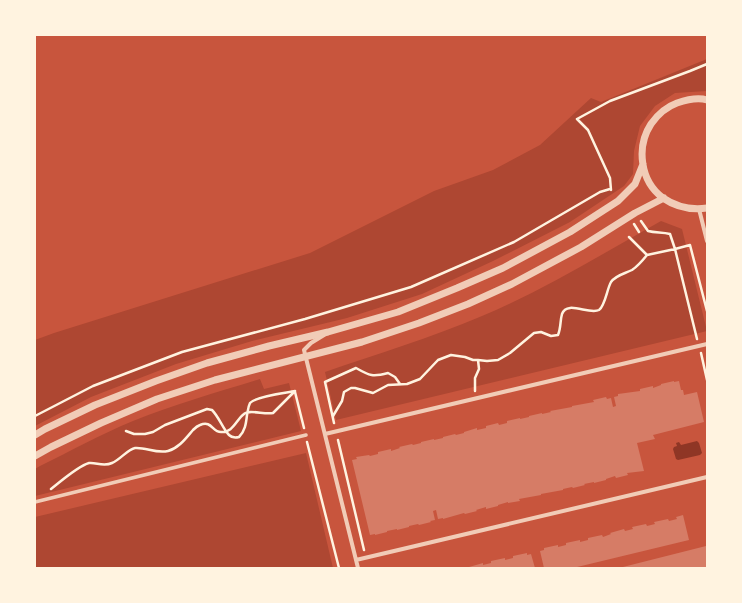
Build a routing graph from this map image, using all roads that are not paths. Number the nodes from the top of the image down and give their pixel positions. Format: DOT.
graph roads {
  1 [pos="707,100"];
  2 [pos="643,164"];
  3 [pos="664,198"];
  4 [pos="707,208"];
  5 [pos="699,209"];
  6 [pos="707,241"];
  7 [pos="328,332"];
  8 [pos="707,344"];
  9 [pos="306,357"];
  10 [pos="325,434"];
  11 [pos="35,435"];
  12 [pos="306,436"];
  13 [pos="35,456"];
  14 [pos="707,477"];
  15 [pos="36,501"];
  16 [pos="356,560"];
  17 [pos="358,568"];
  1 -- 2 [label="street"];
  2 -- 3 [label="street"];
  2 -- 7 [label="street"];
  3 -- 5 [label="street"];
  3 -- 9 [label="street"];
  4 -- 5 [label="street"];
  5 -- 6 [label="street"];
  7 -- 9 [label="street"];
  7 -- 11 [label="street"];
  8 -- 10 [label="street"];
  9 -- 10 [label="street"];
  9 -- 13 [label="street"];
  10 -- 16 [label="street"];
  12 -- 15 [label="street"];
  14 -- 16 [label="street"];
  16 -- 17 [label="street"];
}
